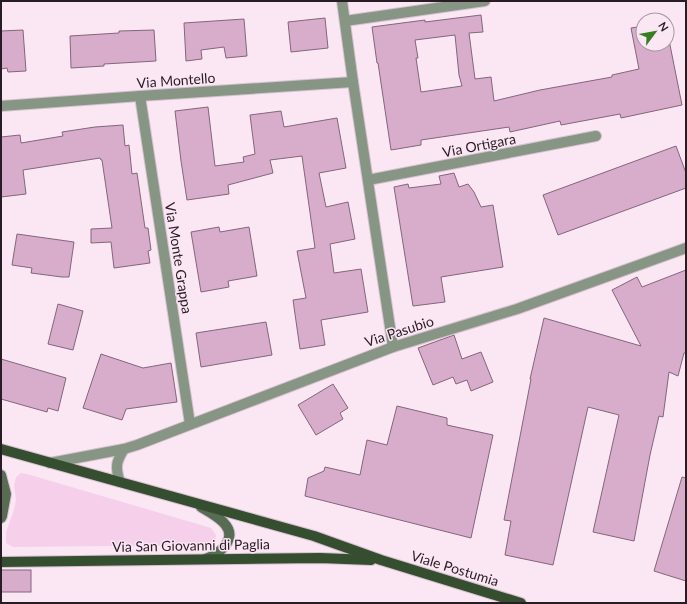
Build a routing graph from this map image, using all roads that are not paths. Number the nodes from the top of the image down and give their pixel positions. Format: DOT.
graph roads {
  1 [pos="342,1"];
  2 [pos="485,1"];
  3 [pos="345,21"];
  4 [pos="353,82"];
  5 [pos="140,96"];
  6 [pos="1,106"];
  7 [pos="596,136"];
  8 [pos="368,180"];
  9 [pos="686,248"];
  10 [pos="393,347"];
  11 [pos="190,424"];
  12 [pos="1,449"];
  13 [pos="124,449"];
  14 [pos="50,463"];
  15 [pos="1,475"];
  16 [pos="120,482"];
  17 [pos="194,503"];
  18 [pos="1,518"];
  19 [pos="205,559"];
  20 [pos="381,560"];
  21 [pos="1,562"];
  22 [pos="521,603"];
  1 -- 3 [label="street"];
  2 -- 3 [label="street"];
  3 -- 4 [label="street"];
  4 -- 5 [label="street, Via Montello"];
  4 -- 8 [label="street"];
  5 -- 6 [label="street, Via Montello"];
  5 -- 11 [label="street, Via Monte Grappa"];
  7 -- 8 [label="street, Via Ortigara"];
  8 -- 10 [label="street"];
  9 -- 10 [label="street, Via Pasubio"];
  10 -- 11 [label="street, Via Pasubio"];
  11 -- 13 [label="street, Via Pasubio"];
  12 -- 14 [label="main road"];
  13 -- 14 [label="street, Via Pasubio"];
  13 -- 16 [label="street"];
  14 -- 16 [label="main road"];
  15 -- 18 [label="main road"];
  16 -- 17 [label="main road"];
  17 -- 19 [label="main road"];
  17 -- 20 [label="main road"];
  19 -- 20 [label="main road, Via San Giovanni di Paglia"];
  19 -- 21 [label="main road, Via San Giovanni di Paglia"];
  20 -- 22 [label="main road, Viale Postumia"];
}
